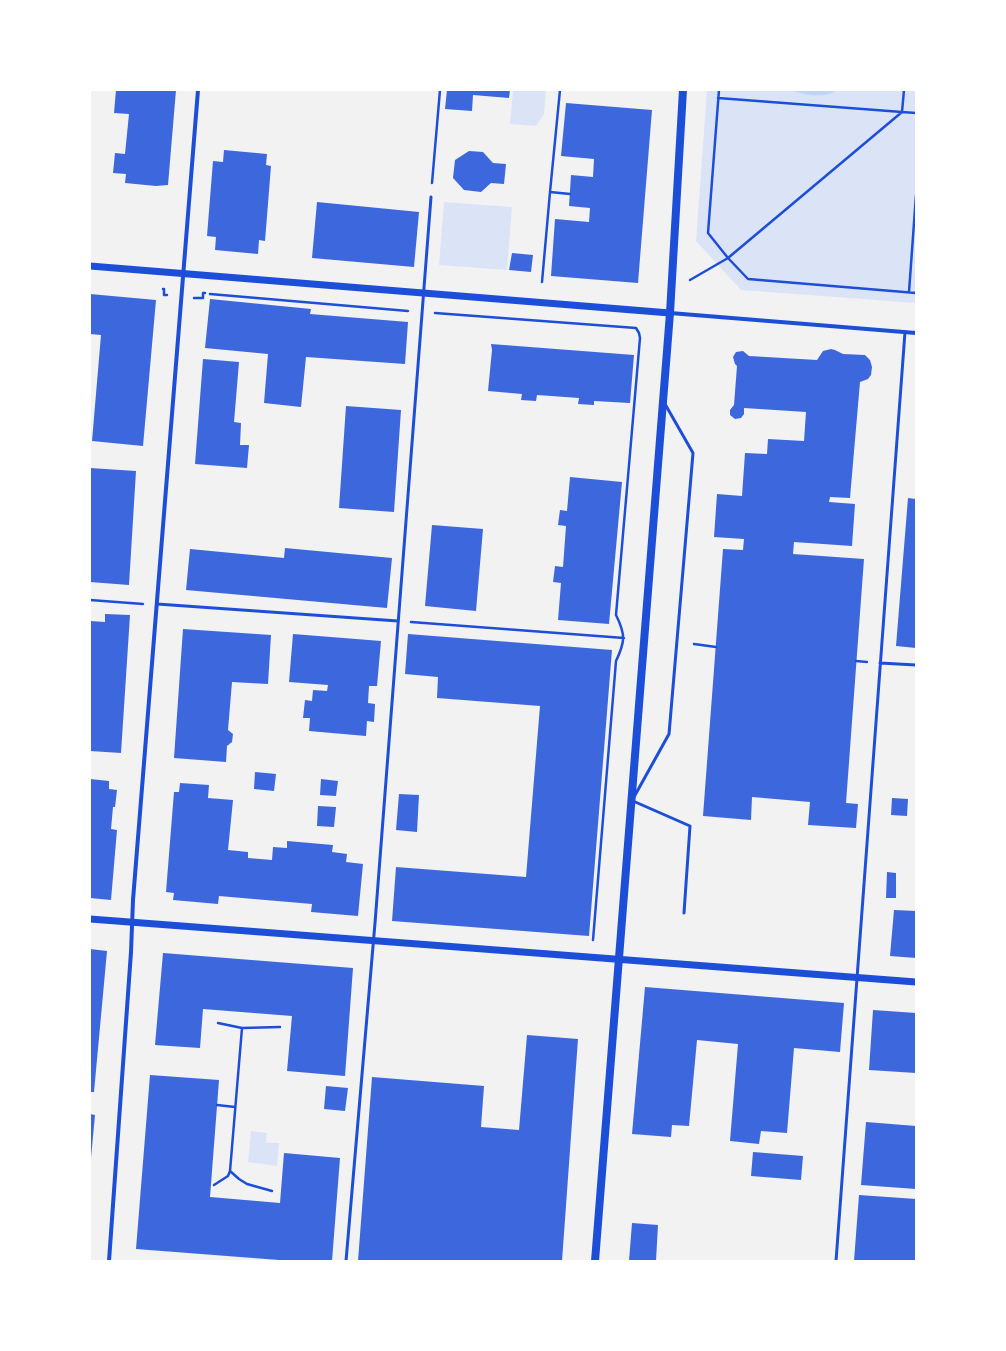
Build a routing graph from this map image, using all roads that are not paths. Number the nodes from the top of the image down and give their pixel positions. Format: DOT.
graph roads {
  1 [pos="198,90"];
  2 [pos="683,90"];
  3 [pos="431,197"];
  4 [pos="90,266"];
  5 [pos="184,273"];
  6 [pos="424,293"];
  7 [pos="670,313"];
  8 [pos="905,332"];
  9 [pos="916,333"];
  10 [pos="663,400"];
  11 [pos="157,604"];
  12 [pos="398,622"];
  13 [pos="880,663"];
  14 [pos="916,666"];
  15 [pos="632,801"];
  16 [pos="684,913"];
  17 [pos="90,919"];
  18 [pos="132,922"];
  19 [pos="374,941"];
  20 [pos="620,960"];
  21 [pos="858,978"];
  22 [pos="916,982"];
  23 [pos="109,1261"];
  24 [pos="346,1261"];
  25 [pos="595,1261"];
  26 [pos="836,1261"];
  1 -- 5 [label="street"];
  2 -- 7 [label="main road"];
  3 -- 6 [label="lane"];
  4 -- 5 [label="street"];
  5 -- 6 [label="street"];
  5 -- 11 [label="street"];
  6 -- 7 [label="street"];
  6 -- 12 [label="lane"];
  7 -- 8 [label="street"];
  7 -- 10 [label="main road"];
  8 -- 9 [label="street"];
  8 -- 13 [label="lane"];
  10 -- 15 [label="main road"];
  10 -- 15 [label="lane"];
  11 -- 12 [label="lane"];
  11 -- 18 [label="street"];
  12 -- 19 [label="lane"];
  13 -- 14 [label="lane"];
  13 -- 21 [label="lane"];
  15 -- 16 [label="lane"];
  15 -- 20 [label="main road"];
  17 -- 18 [label="street"];
  18 -- 19 [label="street"];
  18 -- 23 [label="street"];
  19 -- 20 [label="street"];
  19 -- 24 [label="lane"];
  20 -- 21 [label="street"];
  20 -- 25 [label="main road"];
  21 -- 22 [label="street"];
  21 -- 26 [label="lane"];
}
